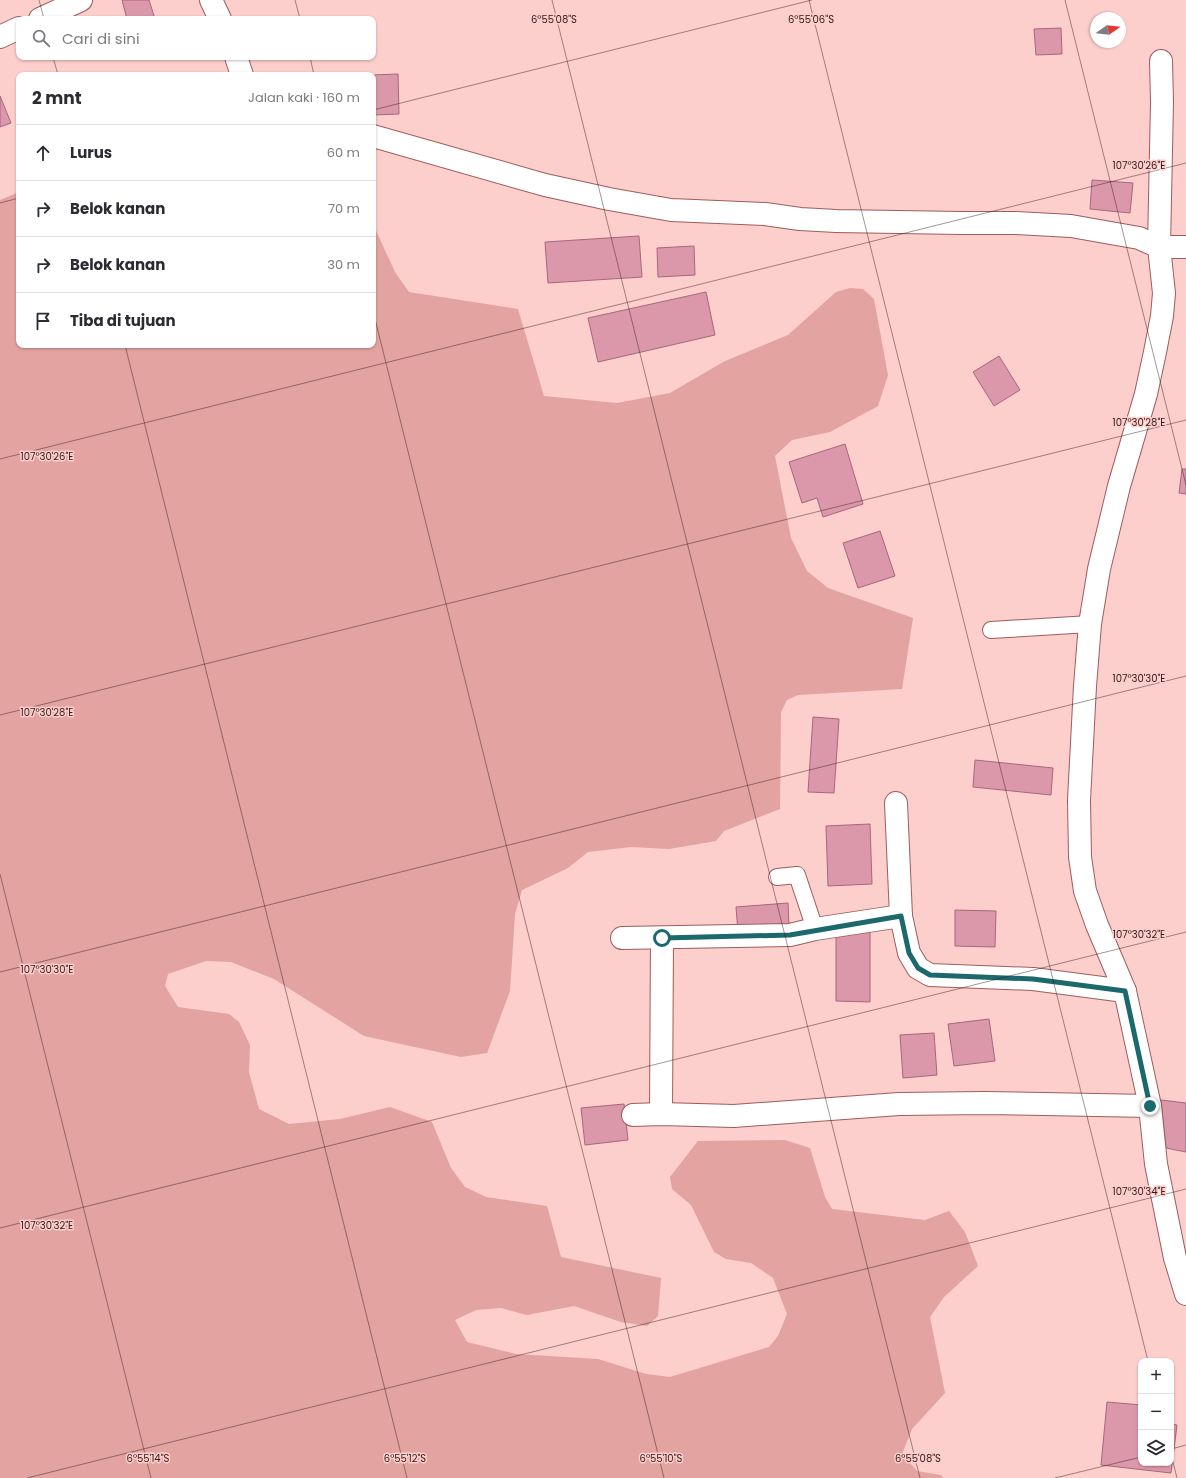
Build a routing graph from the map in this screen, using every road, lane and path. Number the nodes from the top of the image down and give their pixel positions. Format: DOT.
graph roads {
  1 [pos="81,0"];
  2 [pos="211,0"];
  3 [pos="46,16"];
  4 [pos="219,16"];
  5 [pos="16,29"];
  6 [pos="0,37"];
  7 [pos="237,60"];
  8 [pos="1161,61"];
  9 [pos="241,72"];
  10 [pos="376,137"];
  11 [pos="1159,246"];
  12 [pos="1186,246"];
  13 [pos="1090,624"];
  14 [pos="991,630"];
  15 [pos="896,803"];
  16 [pos="777,877"];
  17 [pos="901,916"];
  18 [pos="815,930"];
  19 [pos="622,938"];
  20 [pos="662,938"];
  21 [pos="1125,991"];
  22 [pos="1150,1106"];
  23 [pos="661,1114"];
  24 [pos="633,1115"];
  25 [pos="1186,1294"];
  1 -- 3 [label="street"];
  2 -- 4 [label="street"];
  5 -- 6 [label="street"];
  7 -- 9 [label="street"];
  8 -- 11 [label="street"];
  10 -- 11 [label="street"];
  11 -- 12 [label="street"];
  11 -- 13 [label="street"];
  13 -- 14 [label="lane"];
  13 -- 21 [label="street"];
  15 -- 17 [label="street"];
  16 -- 18 [label="lane"];
  17 -- 18 [label="street"];
  17 -- 21 [label="street"];
  18 -- 20 [label="street"];
  19 -- 20 [label="street"];
  20 -- 23 [label="street"];
  21 -- 22 [label="street"];
  22 -- 23 [label="street"];
  22 -- 25 [label="street"];
  23 -- 24 [label="street"];
}
